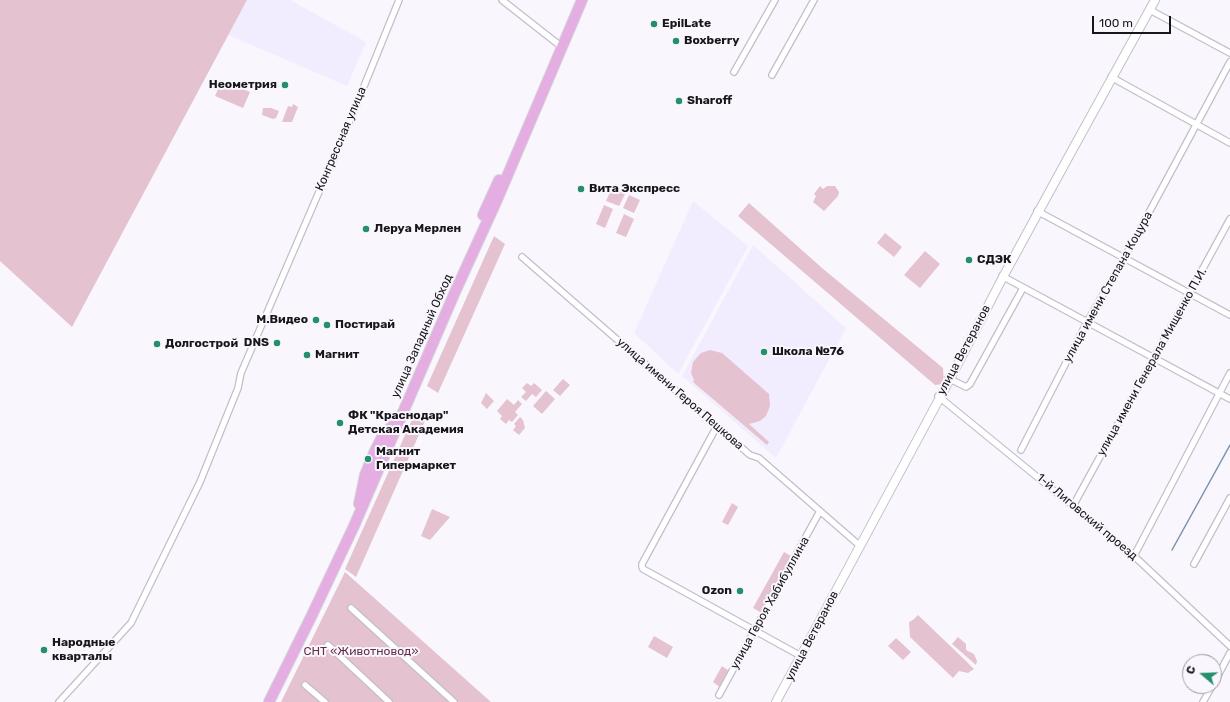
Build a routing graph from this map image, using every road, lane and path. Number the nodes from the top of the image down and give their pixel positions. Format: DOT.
graph roads {
  1 [pos="399,0"];
  2 [pos="502,0"];
  3 [pos="577,0"];
  4 [pos="582,0"];
  5 [pos="775,0"];
  6 [pos="814,0"];
  7 [pos="1151,0"];
  8 [pos="1155,0"];
  9 [pos="1150,10"];
  10 [pos="558,44"];
  11 [pos="1230,52"];
  12 [pos="1230,62"];
  13 [pos="734,72"];
  14 [pos="772,75"];
  15 [pos="1112,78"];
  16 [pos="1196,124"];
  17 [pos="1230,143"];
  18 [pos="1038,212"];
  19 [pos="1230,219"];
  20 [pos="522,257"];
  21 [pos="1125,257"];
  22 [pos="1002,276"];
  23 [pos="1023,288"];
  24 [pos="1190,293"];
  25 [pos="1230,315"];
  26 [pos="1087,322"];
  27 [pos="1155,358"];
  28 [pos="1230,373"];
  29 [pos="949,378"];
  30 [pos="1219,394"];
  31 [pos="939,396"];
  32 [pos="1230,400"];
  33 [pos="717,426"];
  34 [pos="1021,450"];
  35 [pos="1230,498"];
  36 [pos="1073,506"];
  37 [pos="820,511"];
  38 [pos="859,544"];
  39 [pos="1134,556"];
  40 [pos="1194,564"];
  41 [pos="351,608"];
  42 [pos="755,631"];
  43 [pos="328,645"];
  44 [pos="1230,646"];
  45 [pos="1230,653"];
  46 [pos="799,655"];
  47 [pos="1222,668"];
  48 [pos="305,685"];
  49 [pos="719,695"];
  50 [pos="59,702"];
  51 [pos="265,702"];
  52 [pos="269,702"];
  53 [pos="325,702"];
  54 [pos="389,702"];
  55 [pos="454,702"];
  56 [pos="775,702"];
  1 -- 50 [label="street, Конгрессная улица"];
  2 -- 10 [label="street"];
  3 -- 10 [label="highway, улица Западный Обход"];
  4 -- 52 [label="highway, улица Западный Обход"];
  5 -- 13 [label="street"];
  6 -- 14 [label="street"];
  7 -- 18 [label="street, улица Ветеранов"];
  8 -- 9 [label="street, улица Ветеранов"];
  9 -- 11 [label="street"];
  9 -- 15 [label="street, улица Ветеранов"];
  10 -- 51 [label="highway, улица Западный Обход"];
  12 -- 16 [label="street, улица имени Степана Коцура"];
  15 -- 16 [label="street"];
  15 -- 18 [label="street, улица Ветеранов"];
  16 -- 17 [label="street"];
  16 -- 21 [label="street, улица имени Степана Коцура"];
  18 -- 21 [label="street"];
  18 -- 22 [label="street, улица Ветеранов"];
  19 -- 24 [label="street, улица имени Генерала Мищенко П.И."];
  20 -- 33 [label="street, улица имени Героя Пешкова"];
  21 -- 24 [label="street"];
  21 -- 26 [label="street, улица имени Степана Коцура"];
  22 -- 23 [label="street"];
  22 -- 29 [label="street, улица Ветеранов"];
  23 -- 26 [label="street"];
  23 -- 29 [label="street"];
  24 -- 25 [label="street"];
  24 -- 27 [label="street, улица имени Генерала Мищенко П.И."];
  26 -- 27 [label="street"];
  26 -- 34 [label="street, улица имени Степана Коцура"];
  27 -- 30 [label="street"];
  27 -- 36 [label="street, улица имени Генерала Мищенко П.И."];
  28 -- 30 [label="street"];
  29 -- 31 [label="street, улица Ветеранов"];
  30 -- 32 [label="street"];
  30 -- 39 [label="street"];
  31 -- 36 [label="street, 1-й Лиговский проезд"];
  31 -- 38 [label="street, улица Ветеранов"];
  31 -- 56 [label="street, улица Ветеранов"];
  33 -- 37 [label="street, улица имени Героя Пешкова"];
  33 -- 42 [label="street"];
  35 -- 40 [label="street"];
  36 -- 39 [label="street, 1-й Лиговский проезд"];
  37 -- 38 [label="street, улица имени Героя Пешкова"];
  37 -- 42 [label="street, улица Героя Хабибуллина"];
  38 -- 46 [label="street, улица Ветеранов"];
  39 -- 44 [label="street, 1-й Лиговский проезд"];
  41 -- 55 [label="street"];
  42 -- 46 [label="street"];
  42 -- 49 [label="street, улица Героя Хабибуллина"];
  43 -- 54 [label="street"];
  45 -- 47 [label="street"];
  46 -- 56 [label="street, улица Ветеранов"];
  48 -- 53 [label="street"];
}
